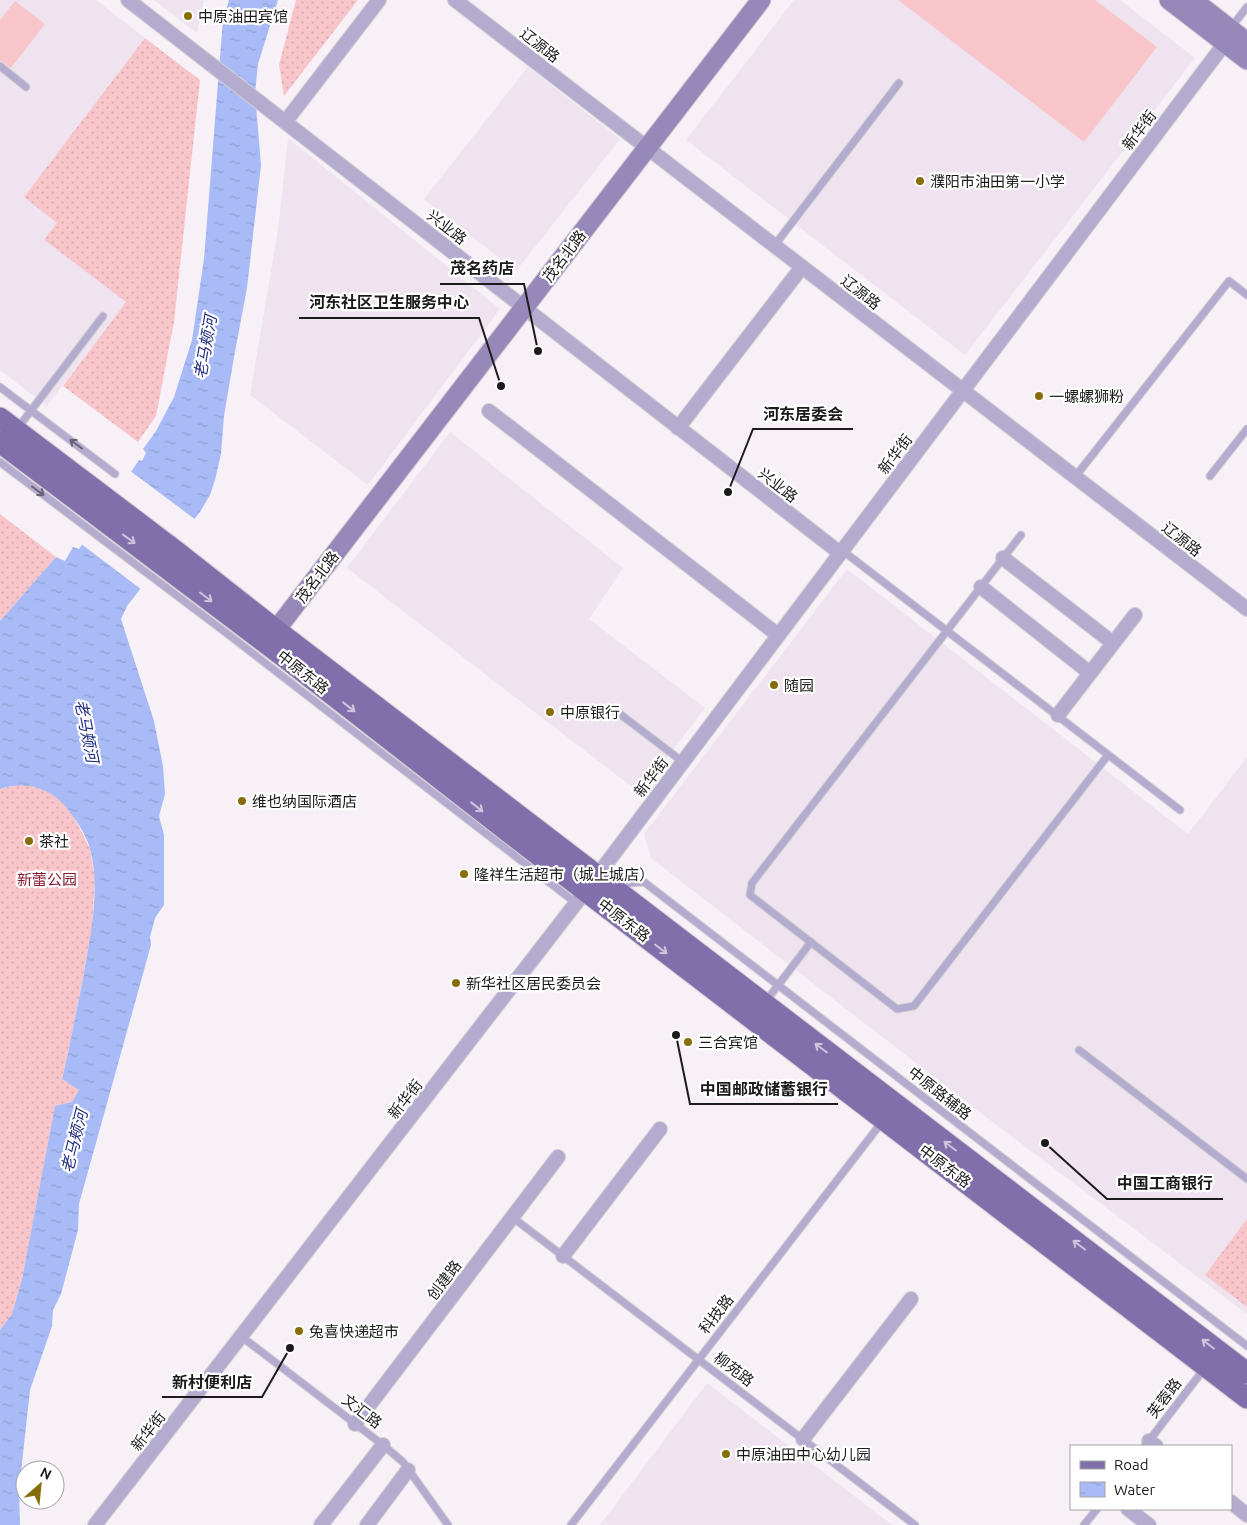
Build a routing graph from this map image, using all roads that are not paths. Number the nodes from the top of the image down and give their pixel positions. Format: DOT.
graph roads {
  1 [pos="128,0"];
  2 [pos="380,0"];
  3 [pos="454,0"];
  4 [pos="761,0"];
  5 [pos="1169,0"];
  6 [pos="1193,0"];
  7 [pos="1247,7"];
  8 [pos="1225,37"];
  9 [pos="1247,42"];
  10 [pos="1247,60"];
  11 [pos="0,66"];
  12 [pos="899,83"];
  13 [pos="26,87"];
  14 [pos="286,121"];
  15 [pos="647,148"];
  16 [pos="774,246"];
  17 [pos="802,267"];
  18 [pos="1247,295"];
  19 [pos="525,308"];
  20 [pos="103,316"];
  21 [pos="0,388"];
  22 [pos="963,391"];
  23 [pos="31,411"];
  24 [pos="489,411"];
  25 [pos="678,428"];
  26 [pos="1247,429"];
  27 [pos="5,430"];
  28 [pos="0,462"];
  29 [pos="115,474"];
  30 [pos="1210,476"];
  31 [pos="1075,477"];
  32 [pos="90,509"];
  33 [pos="1021,535"];
  34 [pos="842,552"];
  35 [pos="1003,558"];
  36 [pos="167,567"];
  37 [pos="981,587"];
  38 [pos="1247,609"];
  39 [pos="1135,615"];
  40 [pos="276,630"];
  41 [pos="947,631"];
  42 [pos="778,635"];
  43 [pos="1113,643"];
  44 [pos="1090,673"];
  45 [pos="616,711"];
  46 [pos="1058,715"];
  47 [pos="1108,755"];
  48 [pos="683,762"];
  49 [pos="1180,810"];
  50 [pos="592,889"];
  51 [pos="811,942"];
  52 [pos="778,986"];
  53 [pos="764,1004"];
  54 [pos="1079,1050"];
  55 [pos="884,1119"];
  56 [pos="660,1129"];
  57 [pos="558,1156"];
  58 [pos="1247,1179"];
  59 [pos="512,1217"];
  60 [pos="563,1256"];
  61 [pos="912,1300"];
  62 [pos="242,1337"];
  63 [pos="1247,1346"];
  64 [pos="698,1359"];
  65 [pos="1205,1366"];
  66 [pos="1247,1374"];
  67 [pos="1247,1398"];
  68 [pos="355,1424"];
  69 [pos="803,1439"];
  70 [pos="383,1444"];
  71 [pos="1150,1444"];
  72 [pos="408,1470"];
  73 [pos="1232,1503"];
  74 [pos="1096,1510"];
  75 [pos="1129,1510"];
  76 [pos="1247,1515"];
  77 [pos="95,1525"];
  78 [pos="320,1525"];
  79 [pos="367,1525"];
  80 [pos="448,1525"];
  81 [pos="570,1525"];
  82 [pos="915,1525"];
  83 [pos="1084,1525"];
  84 [pos="1149,1525"];
  1 -- 14 [label="street, 兴业路"];
  2 -- 14 [label="street"];
  3 -- 15 [label="street, 辽源路"];
  4 -- 15 [label="street, 茂名北路"];
  5 -- 8 [label="street"];
  6 -- 8 [label="street"];
  7 -- 8 [label="lane"];
  8 -- 9 [label="street"];
  8 -- 10 [label="street"];
  8 -- 22 [label="street, 新华街"];
  11 -- 13 [label="lane"];
  12 -- 16 [label="lane"];
  14 -- 19 [label="street, 兴业路"];
  15 -- 16 [label="street, 辽源路"];
  15 -- 19 [label="street, 茂名北路"];
  16 -- 17 [label="street, 辽源路"];
  17 -- 22 [label="street, 辽源路"];
  17 -- 25 [label="street"];
  18 -- 31 [label="lane"];
  19 -- 25 [label="street, 兴业路"];
  19 -- 40 [label="street, 茂名北路"];
  20 -- 23 [label="lane"];
  21 -- 23 [label="lane"];
  22 -- 31 [label="street, 辽源路"];
  22 -- 34 [label="street, 新华街"];
  23 -- 27 [label="lane"];
  29 -- 23 [label="lane, one-way"];
  24 -- 42 [label="street"];
  25 -- 34 [label="street, 兴业路"];
  26 -- 30 [label="lane"];
  27 -- 32 [label="main road, 中原东路"];
  28 -- 32 [label="lane, one-way"];
  31 -- 38 [label="street, 辽源路"];
  32 -- 36 [label="main road, 中原东路"];
  32 -- 36 [label="lane"];
  33 -- 35 [label="lane"];
  34 -- 41 [label="lane"];
  34 -- 42 [label="street, 新华街"];
  35 -- 37 [label="lane"];
  35 -- 43 [label="street"];
  36 -- 40 [label="main road, 中原东路"];
  36 -- 50 [label="main road, 中原东路"];
  37 -- 41 [label="lane"];
  37 -- 44 [label="street"];
  39 -- 43 [label="street"];
  40 -- 50 [label="main road, 中原东路"];
  41 -- 46 [label="lane"];
  41 -- 51 [label="lane"];
  42 -- 48 [label="street, 新华街"];
  43 -- 44 [label="street"];
  44 -- 46 [label="street"];
  45 -- 48 [label="lane"];
  46 -- 47 [label="lane"];
  47 -- 49 [label="lane"];
  47 -- 51 [label="lane"];
  48 -- 50 [label="street, 新华街"];
  50 -- 52 [label="lane, 中原路辅路"];
  50 -- 53 [label="main road, 中原东路"];
  50 -- 55 [label="main road, 中原东路, one-way"];
  50 -- 62 [label="street, 新华街"];
  51 -- 52 [label="lane"];
  52 -- 53 [label="lane"];
  52 -- 63 [label="lane, 中原路辅路"];
  66 -- 53 [label="main road, 中原东路, one-way"];
  54 -- 58 [label="lane"];
  55 -- 64 [label="lane, 科技路"];
  55 -- 65 [label="main road, 中原东路"];
  56 -- 60 [label="street"];
  57 -- 59 [label="street, 创建路"];
  59 -- 60 [label="lane, 柳苑路"];
  59 -- 68 [label="street, 创建路"];
  60 -- 64 [label="lane, 柳苑路"];
  61 -- 69 [label="street"];
  62 -- 68 [label="lane, 文汇路"];
  62 -- 77 [label="street, 新华街"];
  64 -- 69 [label="lane, 柳苑路"];
  64 -- 81 [label="lane, 科技路"];
  65 -- 67 [label="main road, 中原东路"];
  65 -- 71 [label="lane, 芙蓉路"];
  68 -- 70 [label="lane, 文汇路"];
  69 -- 82 [label="lane, 柳苑路"];
  70 -- 72 [label="lane, 文汇路"];
  70 -- 78 [label="street"];
  72 -- 79 [label="street"];
  72 -- 80 [label="lane, 文汇路"];
  73 -- 76 [label="street"];
  74 -- 83 [label="lane"];
  75 -- 84 [label="street"];
}
